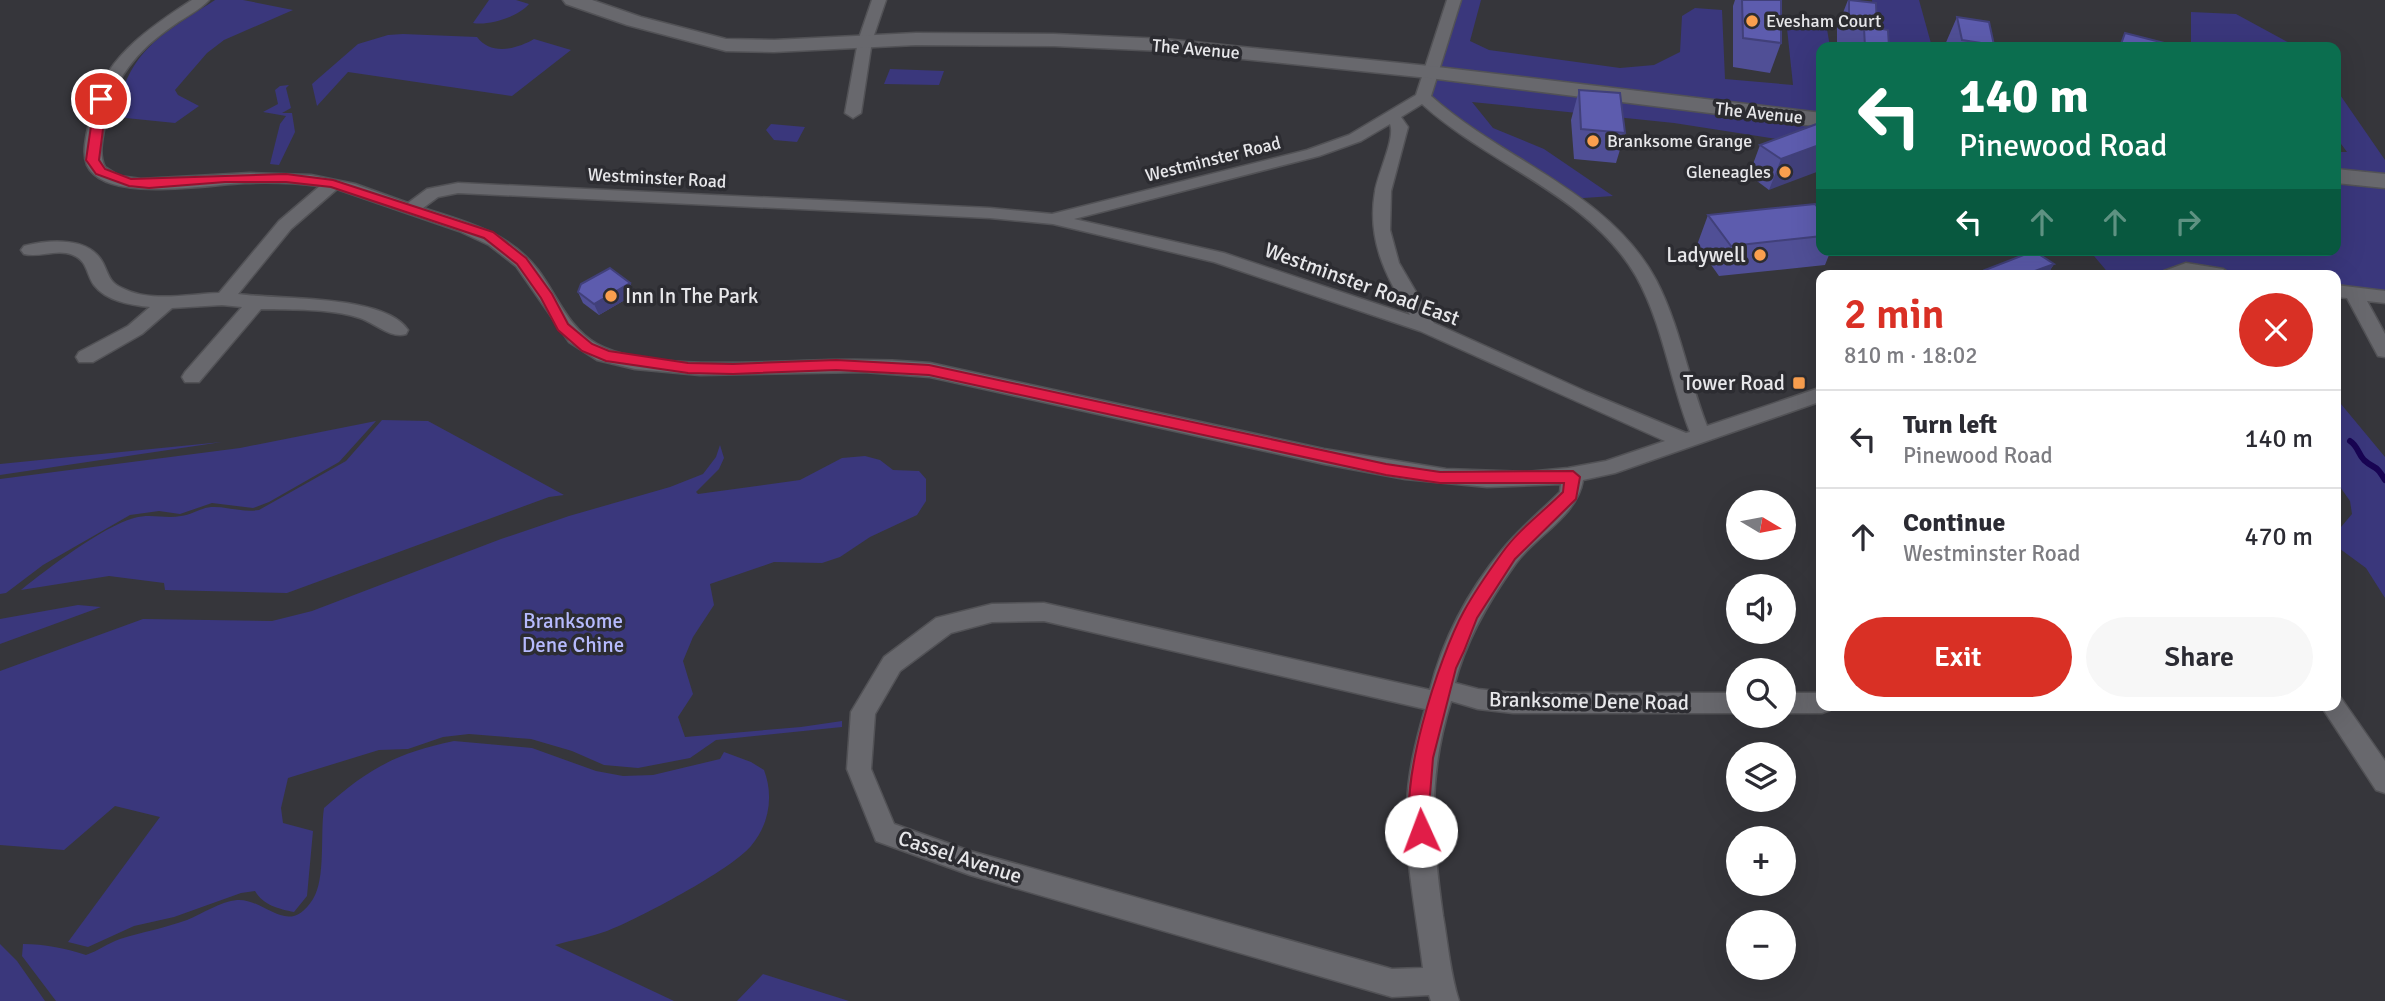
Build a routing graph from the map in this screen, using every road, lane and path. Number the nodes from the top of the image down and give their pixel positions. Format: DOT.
graph roads {
  1 [pos="202,0"];
  2 [pos="573,0"];
  3 [pos="879,0"];
  4 [pos="1454,0"];
  5 [pos="865,41"];
  6 [pos="1429,72"];
  7 [pos="1423,97"];
  8 [pos="853,113"];
  9 [pos="1393,117"];
  10 [pos="1816,119"];
  11 [pos="2341,177"];
  12 [pos="2385,181"];
  13 [pos="333,184"];
  14 [pos="410,209"];
  15 [pos="1052,219"];
  16 [pos="30,250"];
  17 [pos="2345,293"];
  18 [pos="2385,298"];
  19 [pos="224,299"];
  20 [pos="166,303"];
  21 [pos="256,303"];
  22 [pos="1427,327"];
  23 [pos="399,330"];
  24 [pos="2385,351"];
  25 [pos="86,357"];
  26 [pos="192,377"];
  27 [pos="1816,396"];
  28 [pos="1693,438"];
  29 [pos="1573,477"];
  30 [pos="1440,696"];
  31 [pos="1726,703"];
  32 [pos="1796,703"];
  33 [pos="1816,703"];
  34 [pos="2337,711"];
  35 [pos="2385,782"];
  36 [pos="1442,991"];
  1 -- 13 [label="street"];
  2 -- 5 [label="main road, The Avenue"];
  3 -- 5 [label="street"];
  4 -- 6 [label="street"];
  5 -- 6 [label="main road, The Avenue"];
  5 -- 8 [label="street"];
  6 -- 7 [label="street"];
  6 -- 10 [label="main road, The Avenue"];
  7 -- 9 [label="street, Westminster Road"];
  7 -- 28 [label="street"];
  9 -- 15 [label="street, Westminster Road"];
  9 -- 22 [label="street"];
  11 -- 12 [label="main road"];
  13 -- 14 [label="street"];
  13 -- 19 [label="street"];
  14 -- 15 [label="street, Westminster Road"];
  14 -- 29 [label="street"];
  15 -- 22 [label="street, Westminster Road East"];
  16 -- 20 [label="street"];
  17 -- 18 [label="street"];
  17 -- 24 [label="street"];
  19 -- 20 [label="street"];
  19 -- 21 [label="street"];
  20 -- 25 [label="street"];
  21 -- 23 [label="street"];
  21 -- 26 [label="street"];
  22 -- 28 [label="street, Westminster Road East"];
  27 -- 28 [label="street"];
  28 -- 29 [label="street"];
  29 -- 30 [label="street"];
  30 -- 31 [label="street, Branksome Dene Road"];
  30 -- 36 [label="street"];
  30 -- 36 [label="street, Cassel Avenue"];
  32 -- 33 [label="street"];
  34 -- 35 [label="street"];
}
